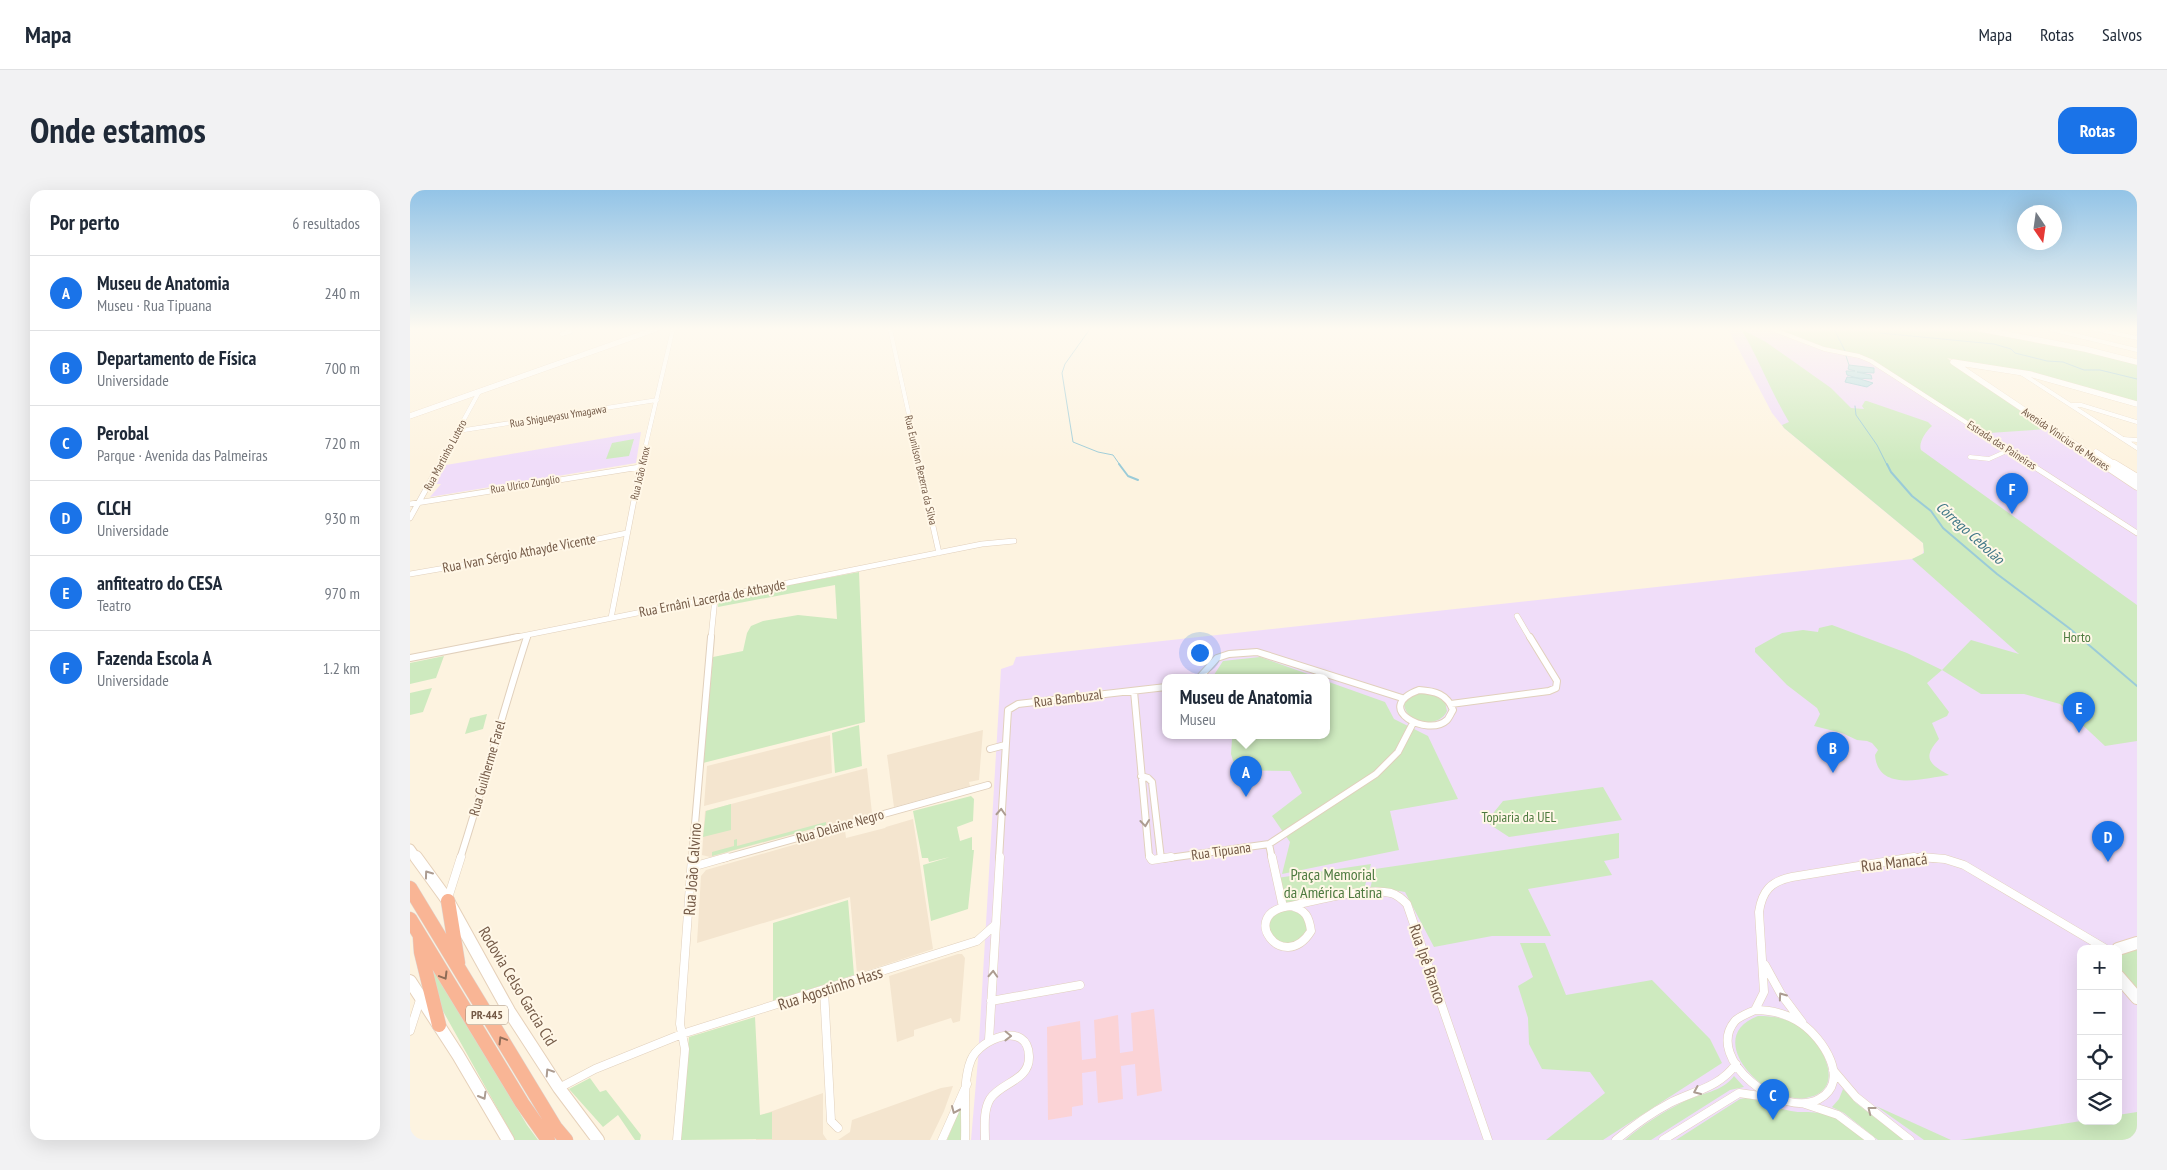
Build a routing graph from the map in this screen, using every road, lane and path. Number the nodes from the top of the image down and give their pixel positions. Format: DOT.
graph roads {
  1 [pos="532,373"];
  2 [pos="663,373"];
  3 [pos="900,373"];
  4 [pos="1890,373"];
  5 [pos="1970,373"];
  6 [pos="1978,373"];
  7 [pos="2021,373"];
  8 [pos="2022,373"];
  9 [pos="520,374"];
  10 [pos="479,392"];
  11 [pos="657,400"];
  12 [pos="2137,404"];
  13 [pos="2070,405"];
  14 [pos="410,411"];
  15 [pos="410,416"];
  16 [pos="2137,422"];
  17 [pos="458,431"];
  18 [pos="2123,439"];
  19 [pos="2137,440"];
  20 [pos="2137,448"];
  21 [pos="2009,450"];
  22 [pos="1970,457"];
  23 [pos="640,467"];
  24 [pos="2119,474"];
  25 [pos="2134,474"];
  26 [pos="2137,478"];
  27 [pos="2137,486"];
  28 [pos="418,502"];
  29 [pos="410,504"];
  30 [pos="410,518"];
  31 [pos="627,532"];
  32 [pos="2137,532"];
  33 [pos="1014,541"];
  34 [pos="939,553"];
  35 [pos="410,574"];
  36 [pos="715,598"];
  37 [pos="1517,616"];
  38 [pos="611,618"];
  39 [pos="528,635"];
  40 [pos="410,658"];
  41 [pos="1203,674"];
  42 [pos="1326,674"];
  43 [pos="1330,675"];
  44 [pos="1162,687"];
  45 [pos="1134,690"];
  46 [pos="1402,698"];
  47 [pos="1451,704"];
  48 [pos="1413,722"];
  49 [pos="1005,745"];
  50 [pos="990,749"];
  51 [pos="1141,776"];
  52 [pos="988,785"];
  53 [pos="1269,844"];
  54 [pos="410,849"];
  55 [pos="1161,859"];
  56 [pos="692,868"];
  57 [pos="410,888"];
  58 [pos="448,900"];
  59 [pos="1287,906"];
  60 [pos="410,919"];
  61 [pos="995,924"];
  62 [pos="420,935"];
  63 [pos="2137,943"];
  64 [pos="2099,945"];
  65 [pos="2122,947"];
  66 [pos="1764,963"];
  67 [pos="459,968"];
  68 [pos="410,981"];
  69 [pos="2122,981"];
  70 [pos="1080,985"];
  71 [pos="824,990"];
  72 [pos="2137,998"];
  73 [pos="420,1000"];
  74 [pos="991,1001"];
  75 [pos="1755,1010"];
  76 [pos="439,1025"];
  77 [pos="1805,1026"];
  78 [pos="410,1031"];
  79 [pos="682,1034"];
  80 [pos="989,1040"];
  81 [pos="1736,1064"];
  82 [pos="1833,1070"];
  83 [pos="969,1080"];
  84 [pos="559,1088"];
  85 [pos="1776,1099"];
  86 [pos="1803,1103"];
  87 [pos="838,1128"];
  88 [pos="552,1133"];
  89 [pos="508,1140"];
  90 [pos="566,1140"];
  91 [pos="571,1140"];
  92 [pos="598,1140"];
  93 [pos="677,1140"];
  94 [pos="942,1140"];
  95 [pos="965,1140"];
  96 [pos="985,1140"];
  97 [pos="1488,1140"];
  98 [pos="1616,1140"];
  99 [pos="1663,1140"];
  100 [pos="1871,1140"];
  101 [pos="1910,1140"];
  1 -- 10 [label="street"];
  2 -- 11 [label="street, Rua João Knox"];
  3 -- 34 [label="street, Rua Eunilson Bezerra da Silva"];
  4 -- 21 [label="street, Estrada das Paineiras"];
  5 -- 24 [label="street, Avenida Vinicius de Moraes"];
  6 -- 25 [label="street, Avenida Vinicius de Moraes"];
  7 -- 13 [label="street"];
  8 -- 12 [label="street"];
  9 -- 10 [label="street"];
  9 -- 14 [label="street"];
  10 -- 15 [label="street"];
  10 -- 17 [label="street, Rua Martinho Lutero"];
  11 -- 17 [label="street, Rua Shigueyasu Ymagawa"];
  11 -- 23 [label="street, Rua João Knox"];
  13 -- 16 [label="street"];
  13 -- 18 [label="street"];
  17 -- 28 [label="street, Rua Martinho Lutero"];
  18 -- 19 [label="street"];
  18 -- 20 [label="street"];
  21 -- 22 [label="street"];
  21 -- 32 [label="street, Estrada das Paineiras"];
  23 -- 28 [label="street, Rua Ulrico Zunglio"];
  23 -- 31 [label="street, Rua João Knox"];
  24 -- 25 [label="street"];
  24 -- 27 [label="street, Avenida Vinicius de Moraes"];
  25 -- 26 [label="street, Avenida Vinicius de Moraes"];
  28 -- 29 [label="street, Rua Ulrico Zunglio"];
  28 -- 30 [label="street, Rua Martinho Lutero"];
  31 -- 35 [label="street, Rua Ivan Sérgio Athayde Vicente"];
  31 -- 38 [label="street, Rua João Knox"];
  33 -- 34 [label="street, Rua Ernâni Lacerda de Athayde"];
  34 -- 36 [label="street, Rua Ernâni Lacerda de Athayde"];
  36 -- 38 [label="street, Rua Ernâni Lacerda de Athayde"];
  36 -- 56 [label="street, Rua João Calvino"];
  37 -- 47 [label="street"];
  38 -- 39 [label="street, Rua Ernâni Lacerda de Athayde"];
  39 -- 40 [label="street, Rua Ernâni Lacerda de Athayde"];
  39 -- 58 [label="street, Rua Guilherme Farel"];
  41 -- 42 [label="street"];
  43 -- 46 [label="street"];
  44 -- 45 [label="street, Rua Bambuzal"];
  45 -- 49 [label="street, Rua Bambuzal"];
  45 -- 51 [label="street"];
  46 -- 47 [label="street"];
  46 -- 48 [label="street"];
  47 -- 48 [label="street"];
  48 -- 53 [label="street, Rua Tipuana"];
  49 -- 50 [label="street"];
  61 -- 49 [label="street, Rua Bambuzal, one-way"];
  51 -- 55 [label="street"];
  51 -- 55 [label="street, one-way"];
  52 -- 56 [label="street, Rua Delaine Negro"];
  53 -- 55 [label="street, Rua Tipuana"];
  53 -- 59 [label="street"];
  58 -- 54 [label="street, Rodovia Celso Garcia Cid / PR-445, one-way"];
  56 -- 79 [label="street, Rua João Calvino"];
  57 -- 67 [label="highway, PR-445"];
  58 -- 67 [label="highway"];
  84 -- 58 [label="street, Rodovia Celso Garcia Cid / PR-445, one-way"];
  59 -- 59 [label="street"];
  59 -- 97 [label="street, Rua Ipê Branco"];
  60 -- 62 [label="highway, PR-445"];
  61 -- 71 [label="street, Rua Agostinho Hass"];
  74 -- 61 [label="street, Rua Bambuzal, one-way"];
  62 -- 76 [label="highway"];
  62 -- 88 [label="highway, PR-445, one-way"];
  63 -- 65 [label="street"];
  64 -- 66 [label="street, Rua Manacá"];
  66 -- 75 [label="street, Rua Manacá"];
  77 -- 66 [label="street, Rua Manacá, one-way"];
  88 -- 67 [label="highway, PR-445, one-way"];
  68 -- 73 [label="street"];
  69 -- 72 [label="street"];
  70 -- 74 [label="street"];
  71 -- 79 [label="street, Rua Agostinho Hass"];
  71 -- 87 [label="street"];
  73 -- 76 [label="street"];
  73 -- 78 [label="street"];
  74 -- 80 [label="street, Rua Bambuzal"];
  75 -- 77 [label="street"];
  75 -- 81 [label="street"];
  76 -- 89 [label="street, one-way"];
  77 -- 82 [label="street"];
  79 -- 84 [label="street, Rua Agostinho Hass"];
  79 -- 93 [label="street, Rua João Calvino"];
  80 -- 83 [label="street"];
  80 -- 96 [label="street, one-way"];
  81 -- 85 [label="street"];
  81 -- 98 [label="street, one-way"];
  82 -- 86 [label="street"];
  101 -- 82 [label="street, one-way"];
  83 -- 94 [label="street, one-way"];
  83 -- 95 [label="street"];
  84 -- 92 [label="street, Rodovia Celso Garcia Cid / PR-445"];
  85 -- 86 [label="street"];
  85 -- 99 [label="street"];
  86 -- 100 [label="street"];
  88 -- 90 [label="highway, PR-445"];
  88 -- 91 [label="highway"];
}
